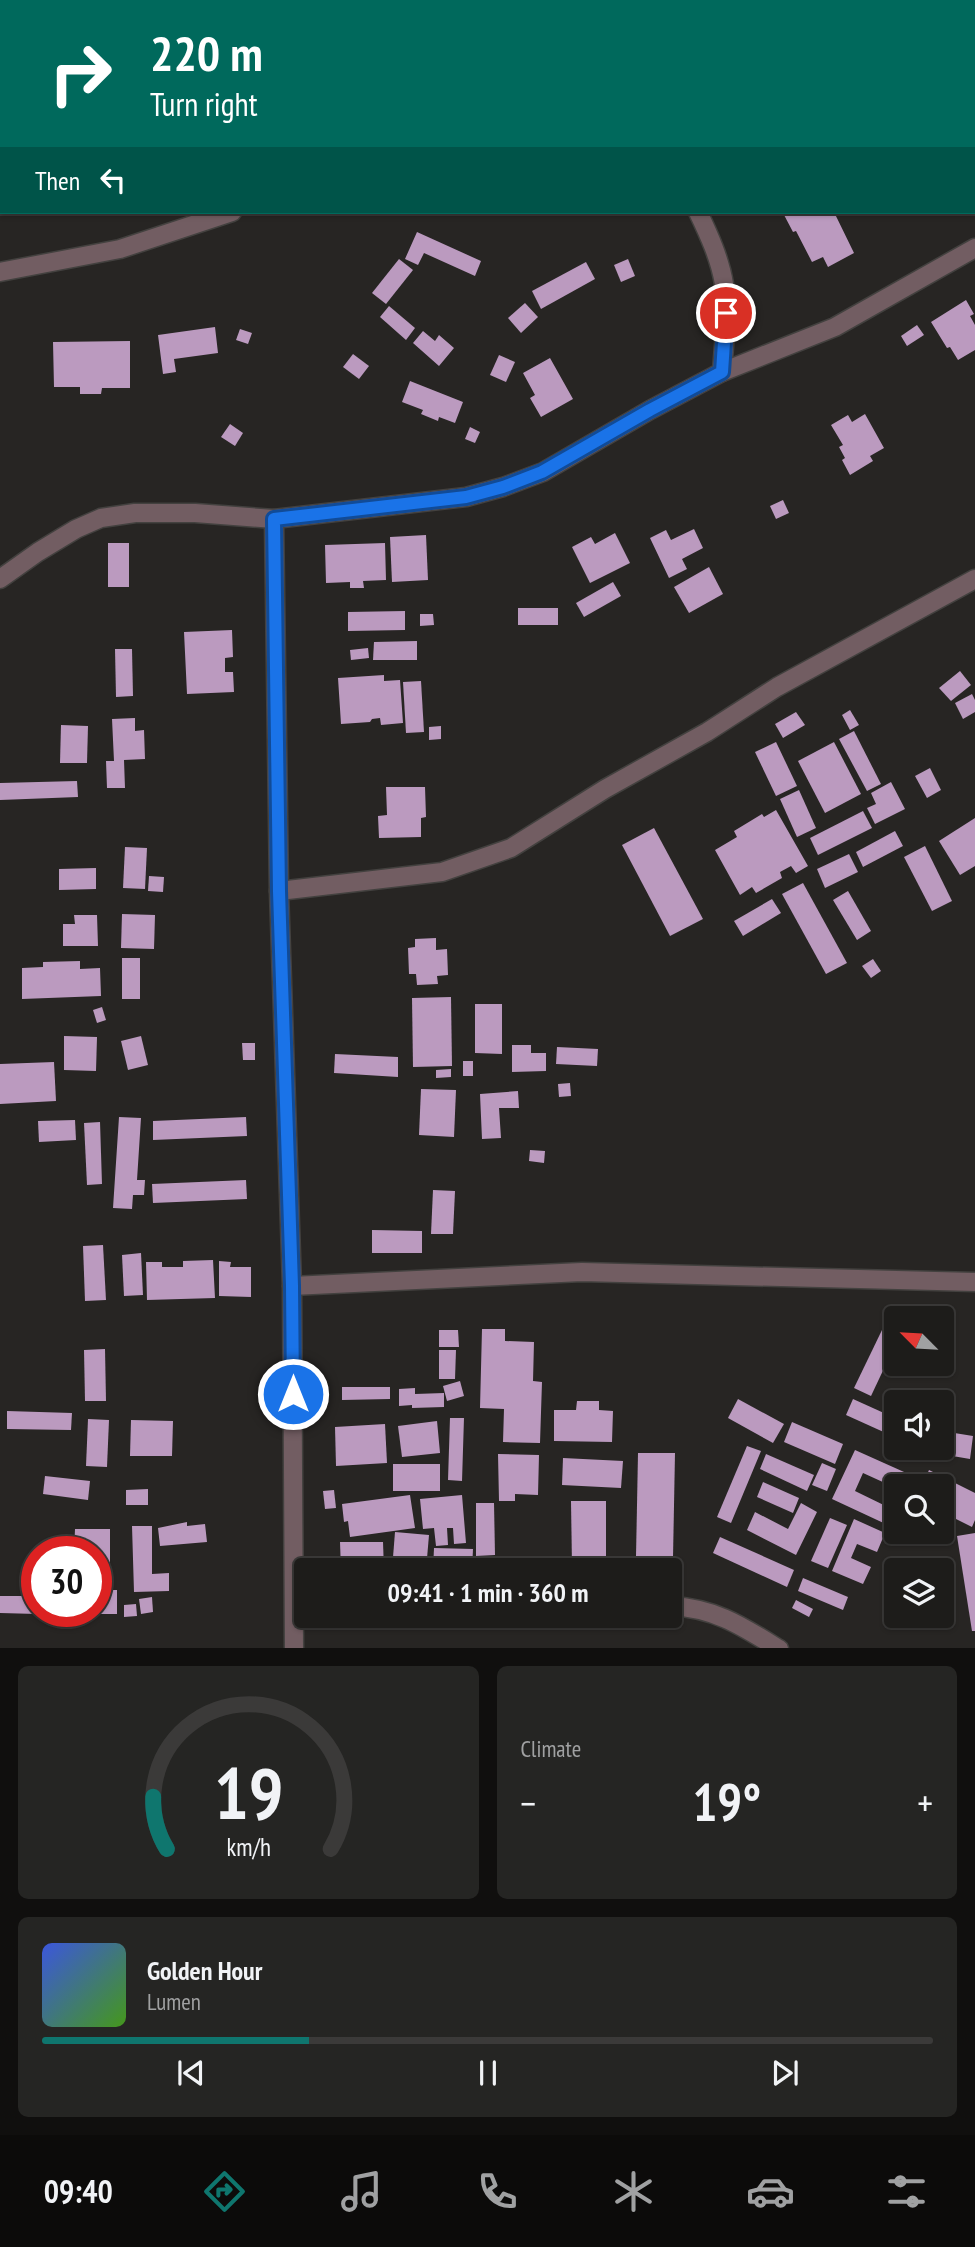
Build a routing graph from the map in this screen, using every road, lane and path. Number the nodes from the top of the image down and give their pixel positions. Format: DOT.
graph roads {
  1 [pos="226,214"];
  2 [pos="699,214"];
  3 [pos="975,248"];
  4 [pos="0,272"];
  5 [pos="722,372"];
  6 [pos="274,519"];
  7 [pos="0,579"];
  8 [pos="975,579"];
  9 [pos="279,891"];
  10 [pos="975,1282"];
  11 [pos="292,1286"];
  12 [pos="299,1558"];
  13 [pos="682,1608"];
  14 [pos="298,1628"];
  15 [pos="295,1648"];
  16 [pos="779,1648"];
  1 -- 4 [label="street"];
  2 -- 5 [label="street"];
  3 -- 5 [label="street"];
  5 -- 6 [label="street"];
  6 -- 7 [label="street"];
  6 -- 9 [label="street"];
  8 -- 9 [label="street"];
  9 -- 11 [label="street"];
  10 -- 11 [label="street"];
  11 -- 12 [label="street"];
  13 -- 16 [label="street"];
  14 -- 15 [label="street"];
}
